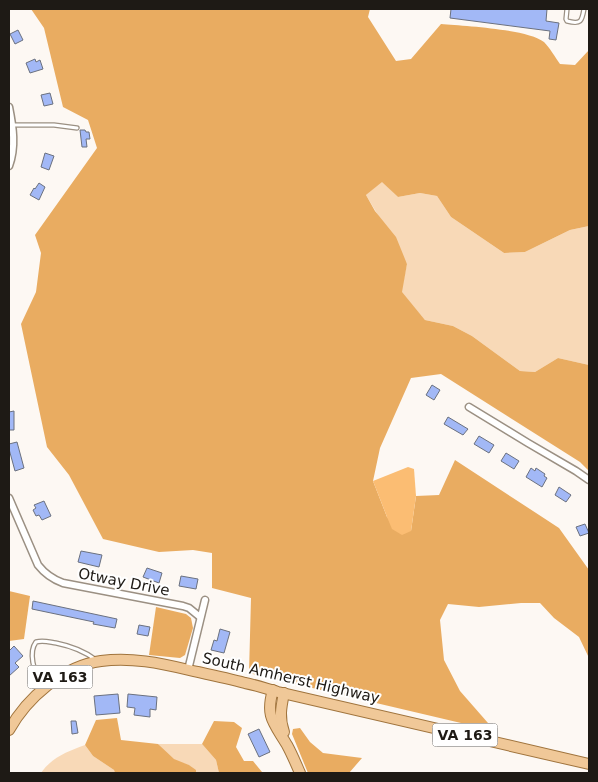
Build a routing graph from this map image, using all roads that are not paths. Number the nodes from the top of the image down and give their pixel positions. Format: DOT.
graph roads {
  1 [pos="567,9"];
  2 [pos="584,9"];
  3 [pos="9,107"];
  4 [pos="12,125"];
  5 [pos="78,128"];
  6 [pos="9,166"];
  7 [pos="469,407"];
  8 [pos="589,480"];
  9 [pos="9,498"];
  10 [pos="205,600"];
  11 [pos="200,617"];
  12 [pos="98,662"];
  13 [pos="188,670"];
  14 [pos="42,690"];
  15 [pos="273,690"];
  16 [pos="284,693"];
  17 [pos="11,723"];
  18 [pos="287,745"];
  19 [pos="589,764"];
  20 [pos="300,773"];
  1 -- 2 [label="lane"];
  3 -- 4 [label="street"];
  4 -- 5 [label="lane"];
  4 -- 6 [label="street"];
  7 -- 8 [label="street"];
  9 -- 11 [label="street, Otway Drive"];
  10 -- 11 [label="street"];
  11 -- 13 [label="street"];
  12 -- 13 [label="main road, South Amherst Highway / VA 163"];
  12 -- 14 [label="main road, South Amherst Highway / VA 163"];
  12 -- 14 [label="lane"];
  13 -- 15 [label="main road, South Amherst Highway / VA 163"];
  14 -- 17 [label="main road, South Amherst Highway / VA 163"];
  15 -- 16 [label="main road, South Amherst Highway / VA 163"];
  15 -- 18 [label="main road"];
  16 -- 18 [label="main road"];
  16 -- 19 [label="main road, South Amherst Highway / VA 163"];
  18 -- 20 [label="main road"];
}
